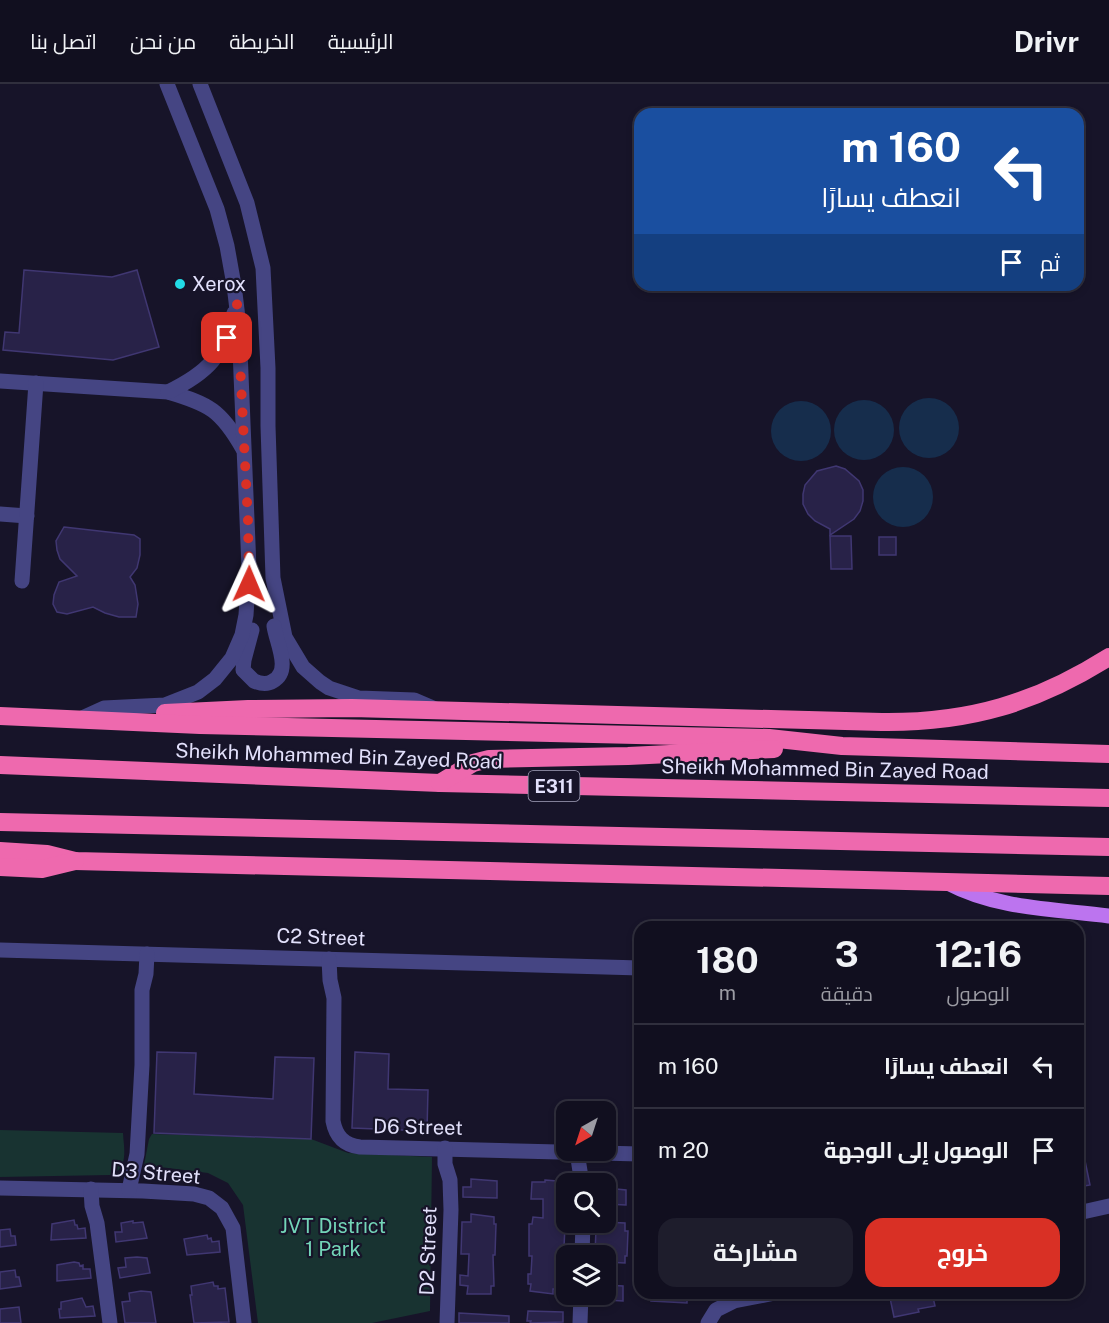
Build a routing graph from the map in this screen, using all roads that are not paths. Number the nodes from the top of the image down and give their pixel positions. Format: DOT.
graph roads {
  1 [pos="167,84"];
  2 [pos="200,84"];
  3 [pos="237,304"];
  4 [pos="0,381"];
  5 [pos="36,383"];
  6 [pos="168,392"];
  7 [pos="244,451"];
  8 [pos="0,514"];
  9 [pos="27,516"];
  10 [pos="249,576"];
  11 [pos="273,578"];
  12 [pos="22,581"];
  13 [pos="1109,657"];
  14 [pos="437,710"];
  15 [pos="0,716"];
  16 [pos="82,718"];
  17 [pos="112,720"];
  18 [pos="842,746"];
  19 [pos="1109,754"];
  20 [pos="0,765"];
  21 [pos="440,783"];
  22 [pos="1109,798"];
  23 [pos="0,822"];
  24 [pos="1109,847"];
  25 [pos="0,851"];
  26 [pos="75,861"];
  27 [pos="0,867"];
  28 [pos="946,881"];
  29 [pos="1109,886"];
  30 [pos="1109,916"];
  31 [pos="0,950"];
  32 [pos="142,954"];
  33 [pos="334,959"];
  34 [pos="634,968"];
  35 [pos="449,1148"];
  36 [pos="556,1151"];
  37 [pos="616,1153"];
  38 [pos="634,1154"];
  39 [pos="0,1188"];
  40 [pos="96,1189"];
  41 [pos="136,1190"];
  42 [pos="1109,1206"];
  43 [pos="1084,1212"];
  44 [pos="717,1299"];
  45 [pos="730,1299"];
  46 [pos="744,1299"];
  47 [pos="734,1301"];
  48 [pos="581,1305"];
  49 [pos="713,1319"];
  50 [pos="110,1323"];
  51 [pos="244,1323"];
  52 [pos="447,1323"];
  53 [pos="580,1323"];
  1 -- 3 [label="street"];
  2 -- 11 [label="street"];
  3 -- 6 [label="street"];
  3 -- 7 [label="street"];
  4 -- 5 [label="street"];
  5 -- 6 [label="street"];
  5 -- 9 [label="street"];
  6 -- 7 [label="street"];
  7 -- 10 [label="street"];
  8 -- 9 [label="street"];
  9 -- 12 [label="street"];
  10 -- 11 [label="street"];
  10 -- 16 [label="street"];
  11 -- 14 [label="street"];
  13 -- 14 [label="highway"];
  14 -- 17 [label="highway"];
  15 -- 16 [label="highway"];
  16 -- 17 [label="highway"];
  17 -- 18 [label="highway"];
  18 -- 19 [label="highway"];
  18 -- 21 [label="highway"];
  20 -- 21 [label="highway, Sheikh Mohammed Bin Zayed Road / E311"];
  21 -- 22 [label="highway, Sheikh Mohammed Bin Zayed Road / E311"];
  23 -- 24 [label="highway"];
  25 -- 26 [label="highway"];
  26 -- 27 [label="highway"];
  26 -- 28 [label="highway"];
  28 -- 29 [label="highway"];
  28 -- 30 [label="main road"];
  31 -- 32 [label="street, C2 Street"];
  32 -- 33 [label="street, C2 Street"];
  32 -- 41 [label="street"];
  33 -- 34 [label="street, C2 Street"];
  33 -- 35 [label="street, D6 Street"];
  35 -- 36 [label="street, D6 Street"];
  35 -- 52 [label="street, D2 Street"];
  37 -- 38 [label="street, D6 Street"];
  39 -- 40 [label="street, D3 Street"];
  40 -- 41 [label="street, D3 Street"];
  40 -- 50 [label="street"];
  41 -- 51 [label="street, D3 Street"];
  42 -- 43 [label="street"];
  44 -- 49 [label="street"];
  45 -- 47 [label="street"];
  46 -- 47 [label="street"];
  47 -- 49 [label="street"];
  48 -- 53 [label="street"];
}
